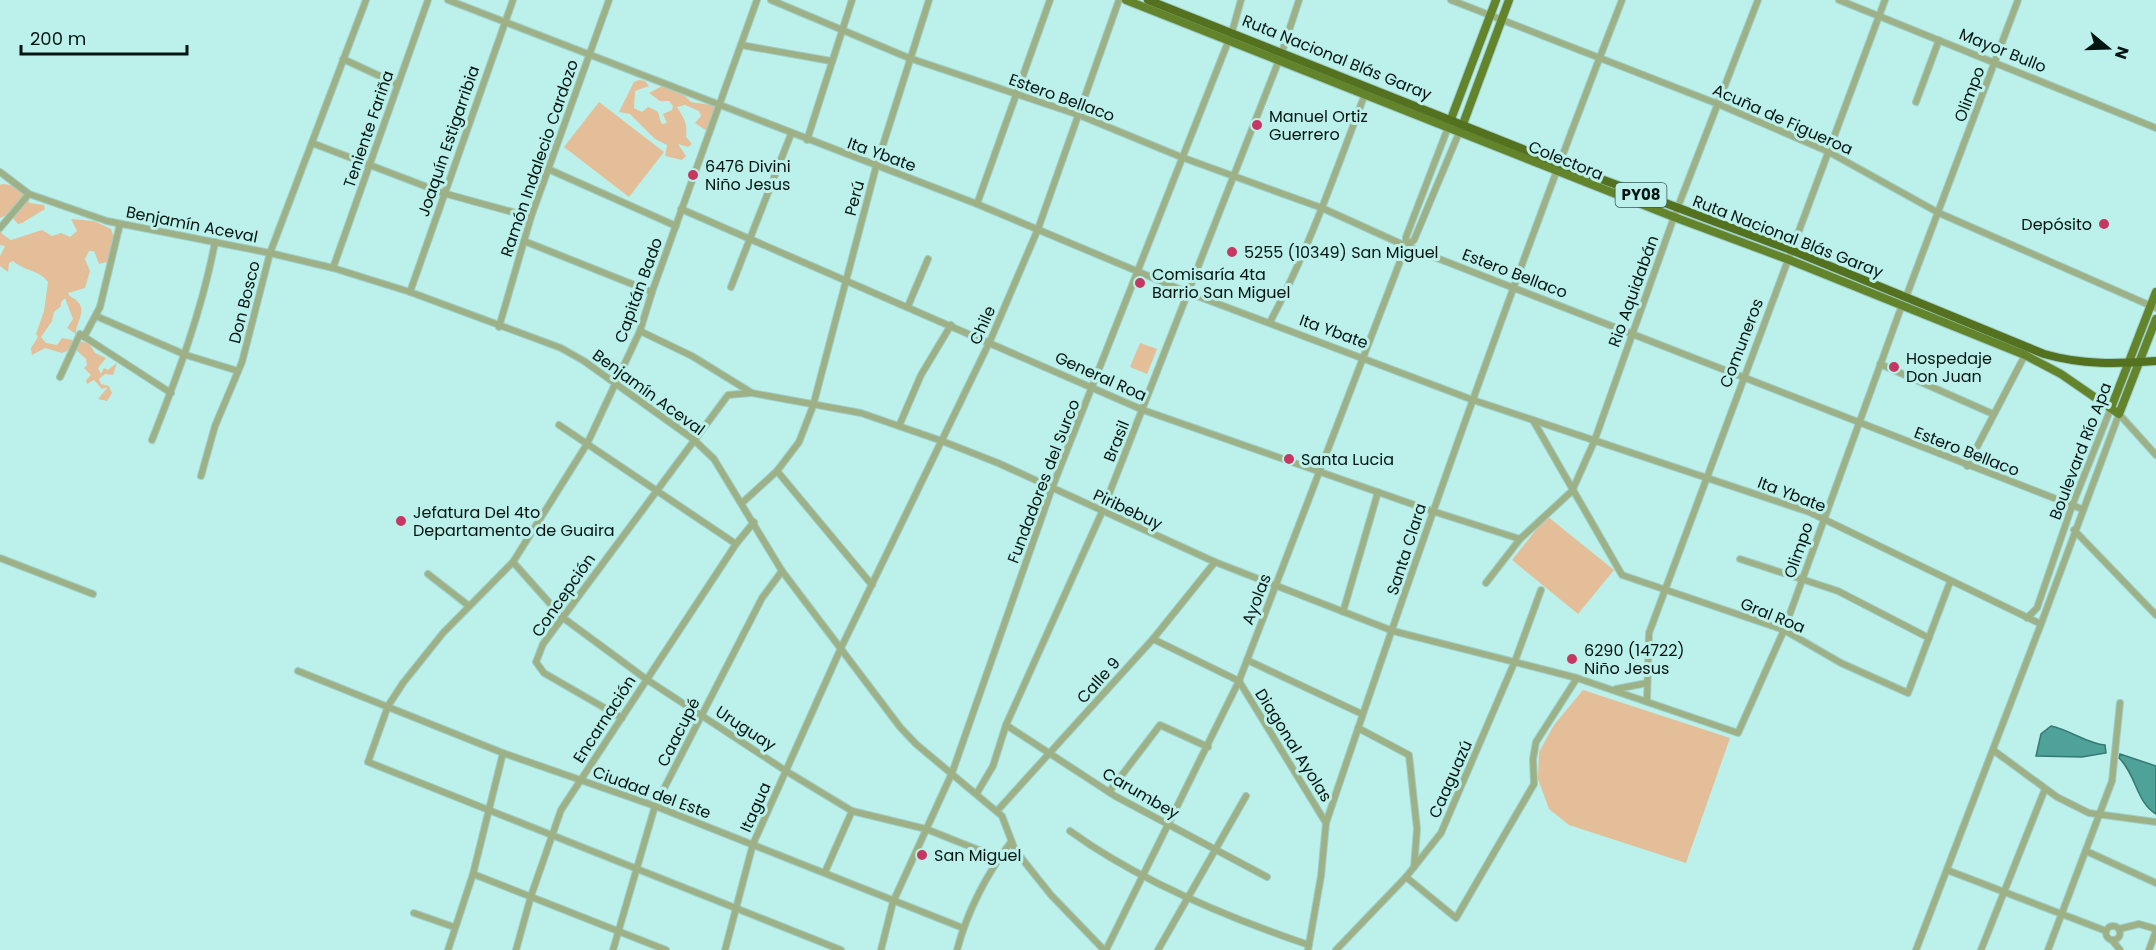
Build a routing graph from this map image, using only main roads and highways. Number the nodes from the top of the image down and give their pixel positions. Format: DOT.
graph roads {
  1 [pos="1126,0"];
  2 [pos="1148,0"];
  3 [pos="1496,0"];
  4 [pos="1509,0"];
  5 [pos="1173,4"];
  6 [pos="1230,36"];
  7 [pos="1280,56"];
  8 [pos="1450,123"];
  9 [pos="1462,128"];
  10 [pos="1676,213"];
  11 [pos="2156,292"];
  12 [pos="1904,301"];
  13 [pos="2153,307"];
  14 [pos="2156,319"];
  15 [pos="2156,360"];
  16 [pos="2139,362"];
  17 [pos="2129,363"];
  18 [pos="2111,408"];
  1 -- 6 [label="main road"];
  2 -- 5 [label="highway, Ruta Nacional Blás Garay / PY08"];
  3 -- 8 [label="main road"];
  4 -- 9 [label="main road"];
  5 -- 6 [label="highway, Ruta Nacional Blás Garay / PY08"];
  6 -- 7 [label="highway, Ruta Nacional Blás Garay / PY08"];
  7 -- 8 [label="highway, Ruta Nacional Blás Garay / PY08"];
  7 -- 8 [label="main road"];
  8 -- 9 [label="highway, Ruta Nacional Blás Garay / PY08"];
  9 -- 10 [label="highway, Ruta Nacional Blás Garay / PY08"];
  10 -- 12 [label="main road"];
  10 -- 12 [label="highway, Ruta Nacional Blás Garay / PY08"];
  11 -- 13 [label="main road, Boulevard Río Apa"];
  12 -- 17 [label="highway, Ruta Nacional Blás Garay / PY08"];
  12 -- 18 [label="main road"];
  13 -- 17 [label="main road, Boulevard Río Apa"];
  14 -- 16 [label="main road, Boulevard Río Apa"];
  15 -- 16 [label="highway, Ruta Nacional Blás Garay / PY08"];
  16 -- 17 [label="highway, Ruta Nacional Blás Garay / PY08"];
  16 -- 18 [label="main road, Boulevard Río Apa"];
  17 -- 18 [label="main road, Boulevard Río Apa"];
}
